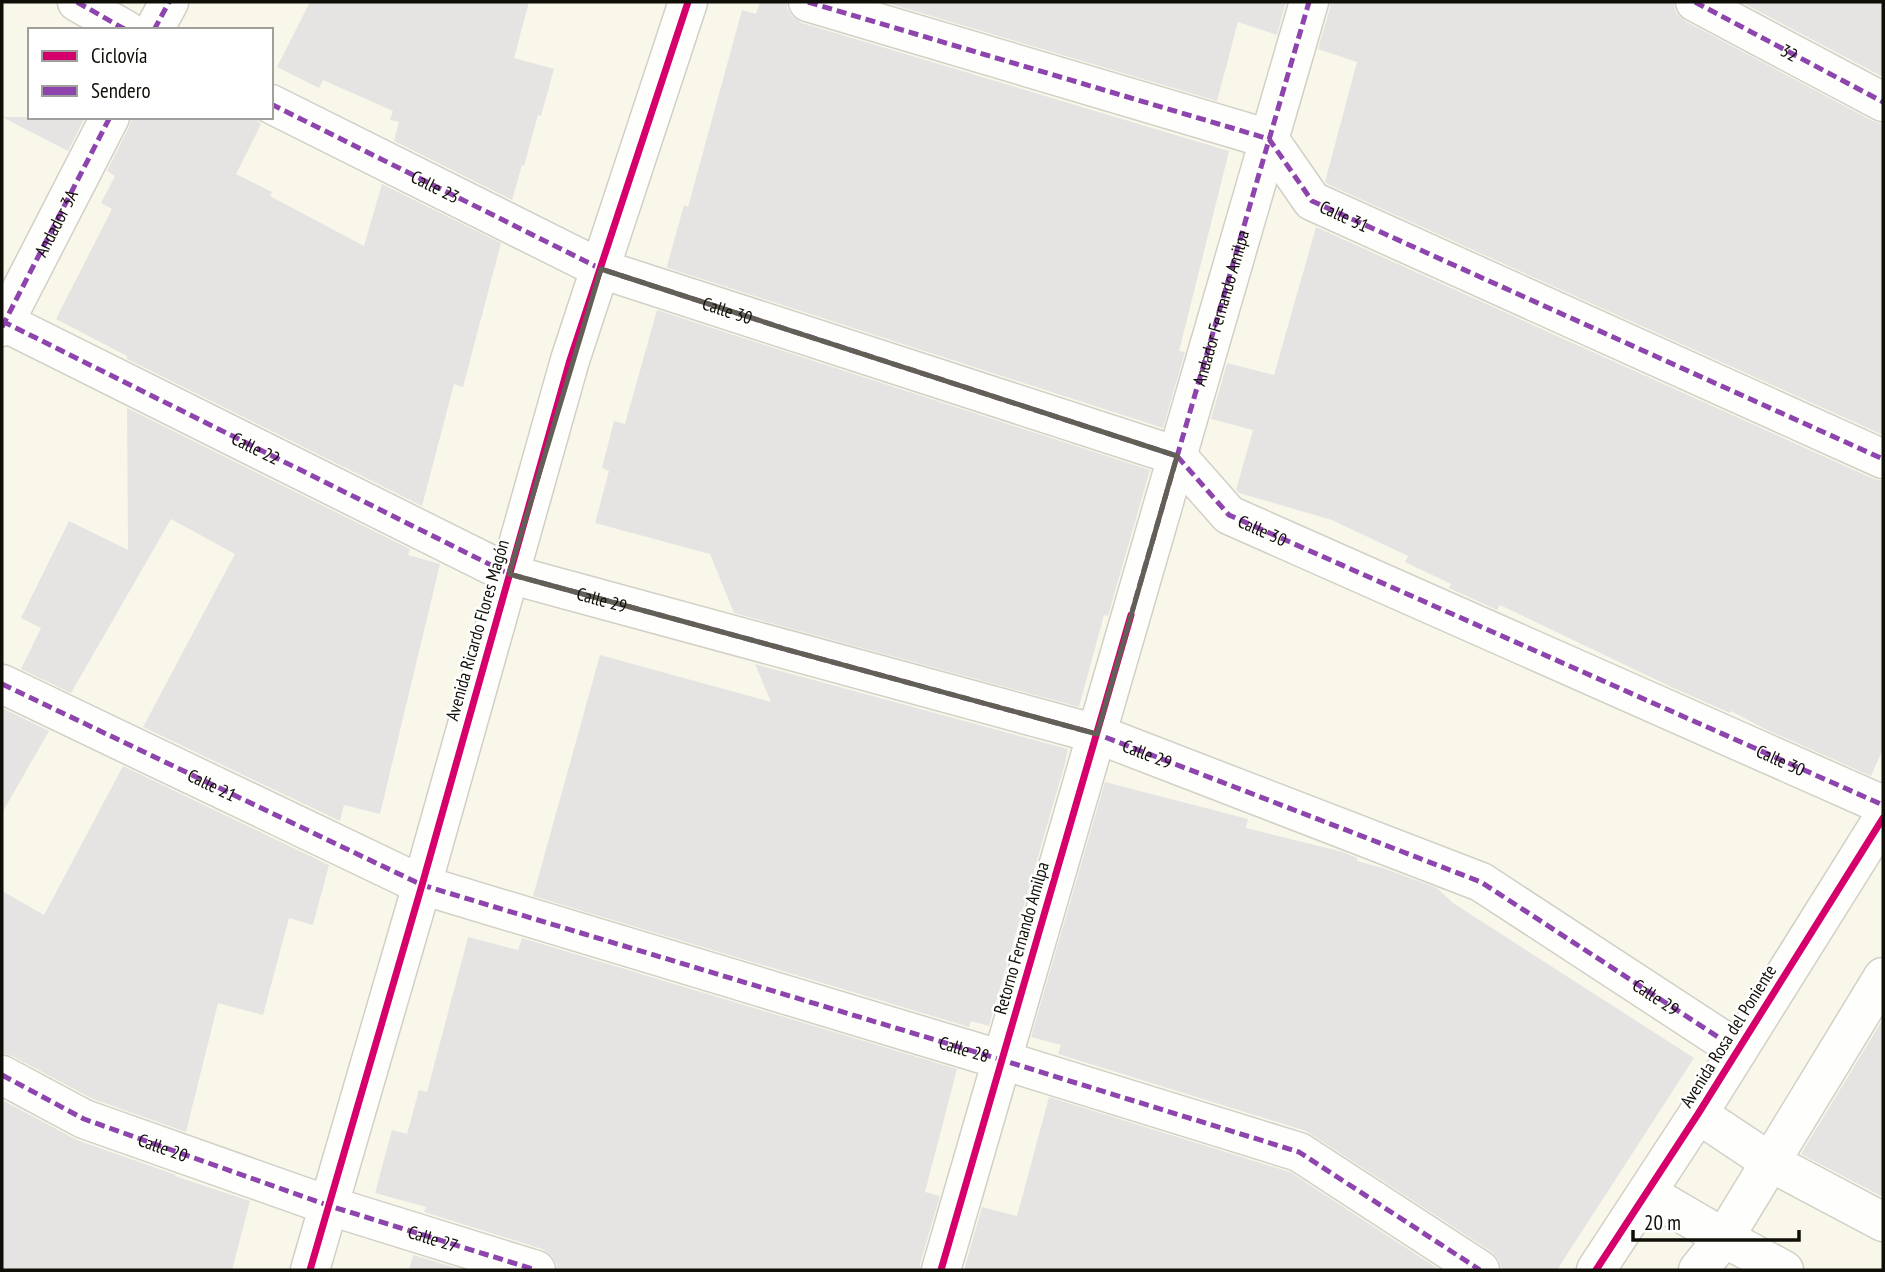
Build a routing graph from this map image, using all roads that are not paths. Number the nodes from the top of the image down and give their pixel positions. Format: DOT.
graph roads {
  1 [pos="77,2"];
  2 [pos="169,2"];
  3 [pos="688,2"];
  4 [pos="808,2"];
  5 [pos="1309,2"];
  6 [pos="1695,2"];
  7 [pos="122,28"];
  8 [pos="155,28"];
  9 [pos="1883,102"];
  10 [pos="273,105"];
  11 [pos="109,119"];
  12 [pos="1269,139"];
  13 [pos="601,269"];
  14 [pos="3,324"];
  15 [pos="1177,456"];
  16 [pos="1883,459"];
  17 [pos="509,574"];
  18 [pos="1131,615"];
  19 [pos="2,684"];
  20 [pos="1097,734"];
  21 [pos="1883,805"];
  22 [pos="1883,818"];
  23 [pos="422,885"];
  24 [pos="1883,977"];
  25 [pos="1738,1050"];
  26 [pos="1002,1060"];
  27 [pos="2,1075"];
  28 [pos="1698,1114"];
  29 [pos="1770,1162"];
  30 [pos="1647,1193"];
  31 [pos="330,1206"];
  32 [pos="1883,1222"];
  33 [pos="1724,1238"];
  34 [pos="310,1270"];
  35 [pos="536,1270"];
  36 [pos="941,1270"];
  37 [pos="1480,1270"];
  38 [pos="1597,1270"];
  39 [pos="1698,1270"];
  40 [pos="1784,1270"];
  1 -- 7 [label="street"];
  2 -- 8 [label="street"];
  3 -- 13 [label="street, Avenida Ricardo Flores Magón"];
  4 -- 12 [label="street"];
  5 -- 12 [label="street, Andador Fernando Amilpa"];
  6 -- 9 [label="street, 32"];
  10 -- 13 [label="street, Calle 23"];
  11 -- 14 [label="street, Andador 3A"];
  12 -- 15 [label="street, Andador Fernando Amilpa"];
  12 -- 16 [label="street, Calle 31"];
  13 -- 15 [label="street, Calle 30"];
  13 -- 17 [label="street, Avenida Ricardo Flores Magón"];
  14 -- 17 [label="street, Calle 22"];
  15 -- 18 [label="street, Andador Fernando Amilpa"];
  15 -- 21 [label="street, Calle 30"];
  17 -- 20 [label="street, Calle 29"];
  17 -- 23 [label="street, Avenida Ricardo Flores Magón"];
  18 -- 20 [label="street, Retorno Fernando Amilpa"];
  19 -- 23 [label="street, Calle 21"];
  20 -- 25 [label="street, Calle 29"];
  20 -- 26 [label="street, Retorno Fernando Amilpa"];
  22 -- 25 [label="street, Avenida Rosa del Poniente"];
  23 -- 26 [label="street, Calle 28"];
  23 -- 31 [label="street, Avenida Ricardo Flores Magón"];
  24 -- 29 [label="street"];
  25 -- 28 [label="street, Avenida Rosa del Poniente"];
  26 -- 36 [label="street, Retorno Fernando Amilpa"];
  26 -- 37 [label="street, Calle 28"];
  27 -- 31 [label="street, Calle 20"];
  28 -- 29 [label="street"];
  28 -- 30 [label="street, Avenida Rosa del Poniente"];
  29 -- 32 [label="street"];
  29 -- 33 [label="street"];
  30 -- 33 [label="street"];
  30 -- 38 [label="street, Avenida Rosa del Poniente"];
  31 -- 34 [label="street, Avenida Ricardo Flores Magón"];
  31 -- 35 [label="street, Calle 27"];
  33 -- 39 [label="street"];
  33 -- 40 [label="street"];
}
